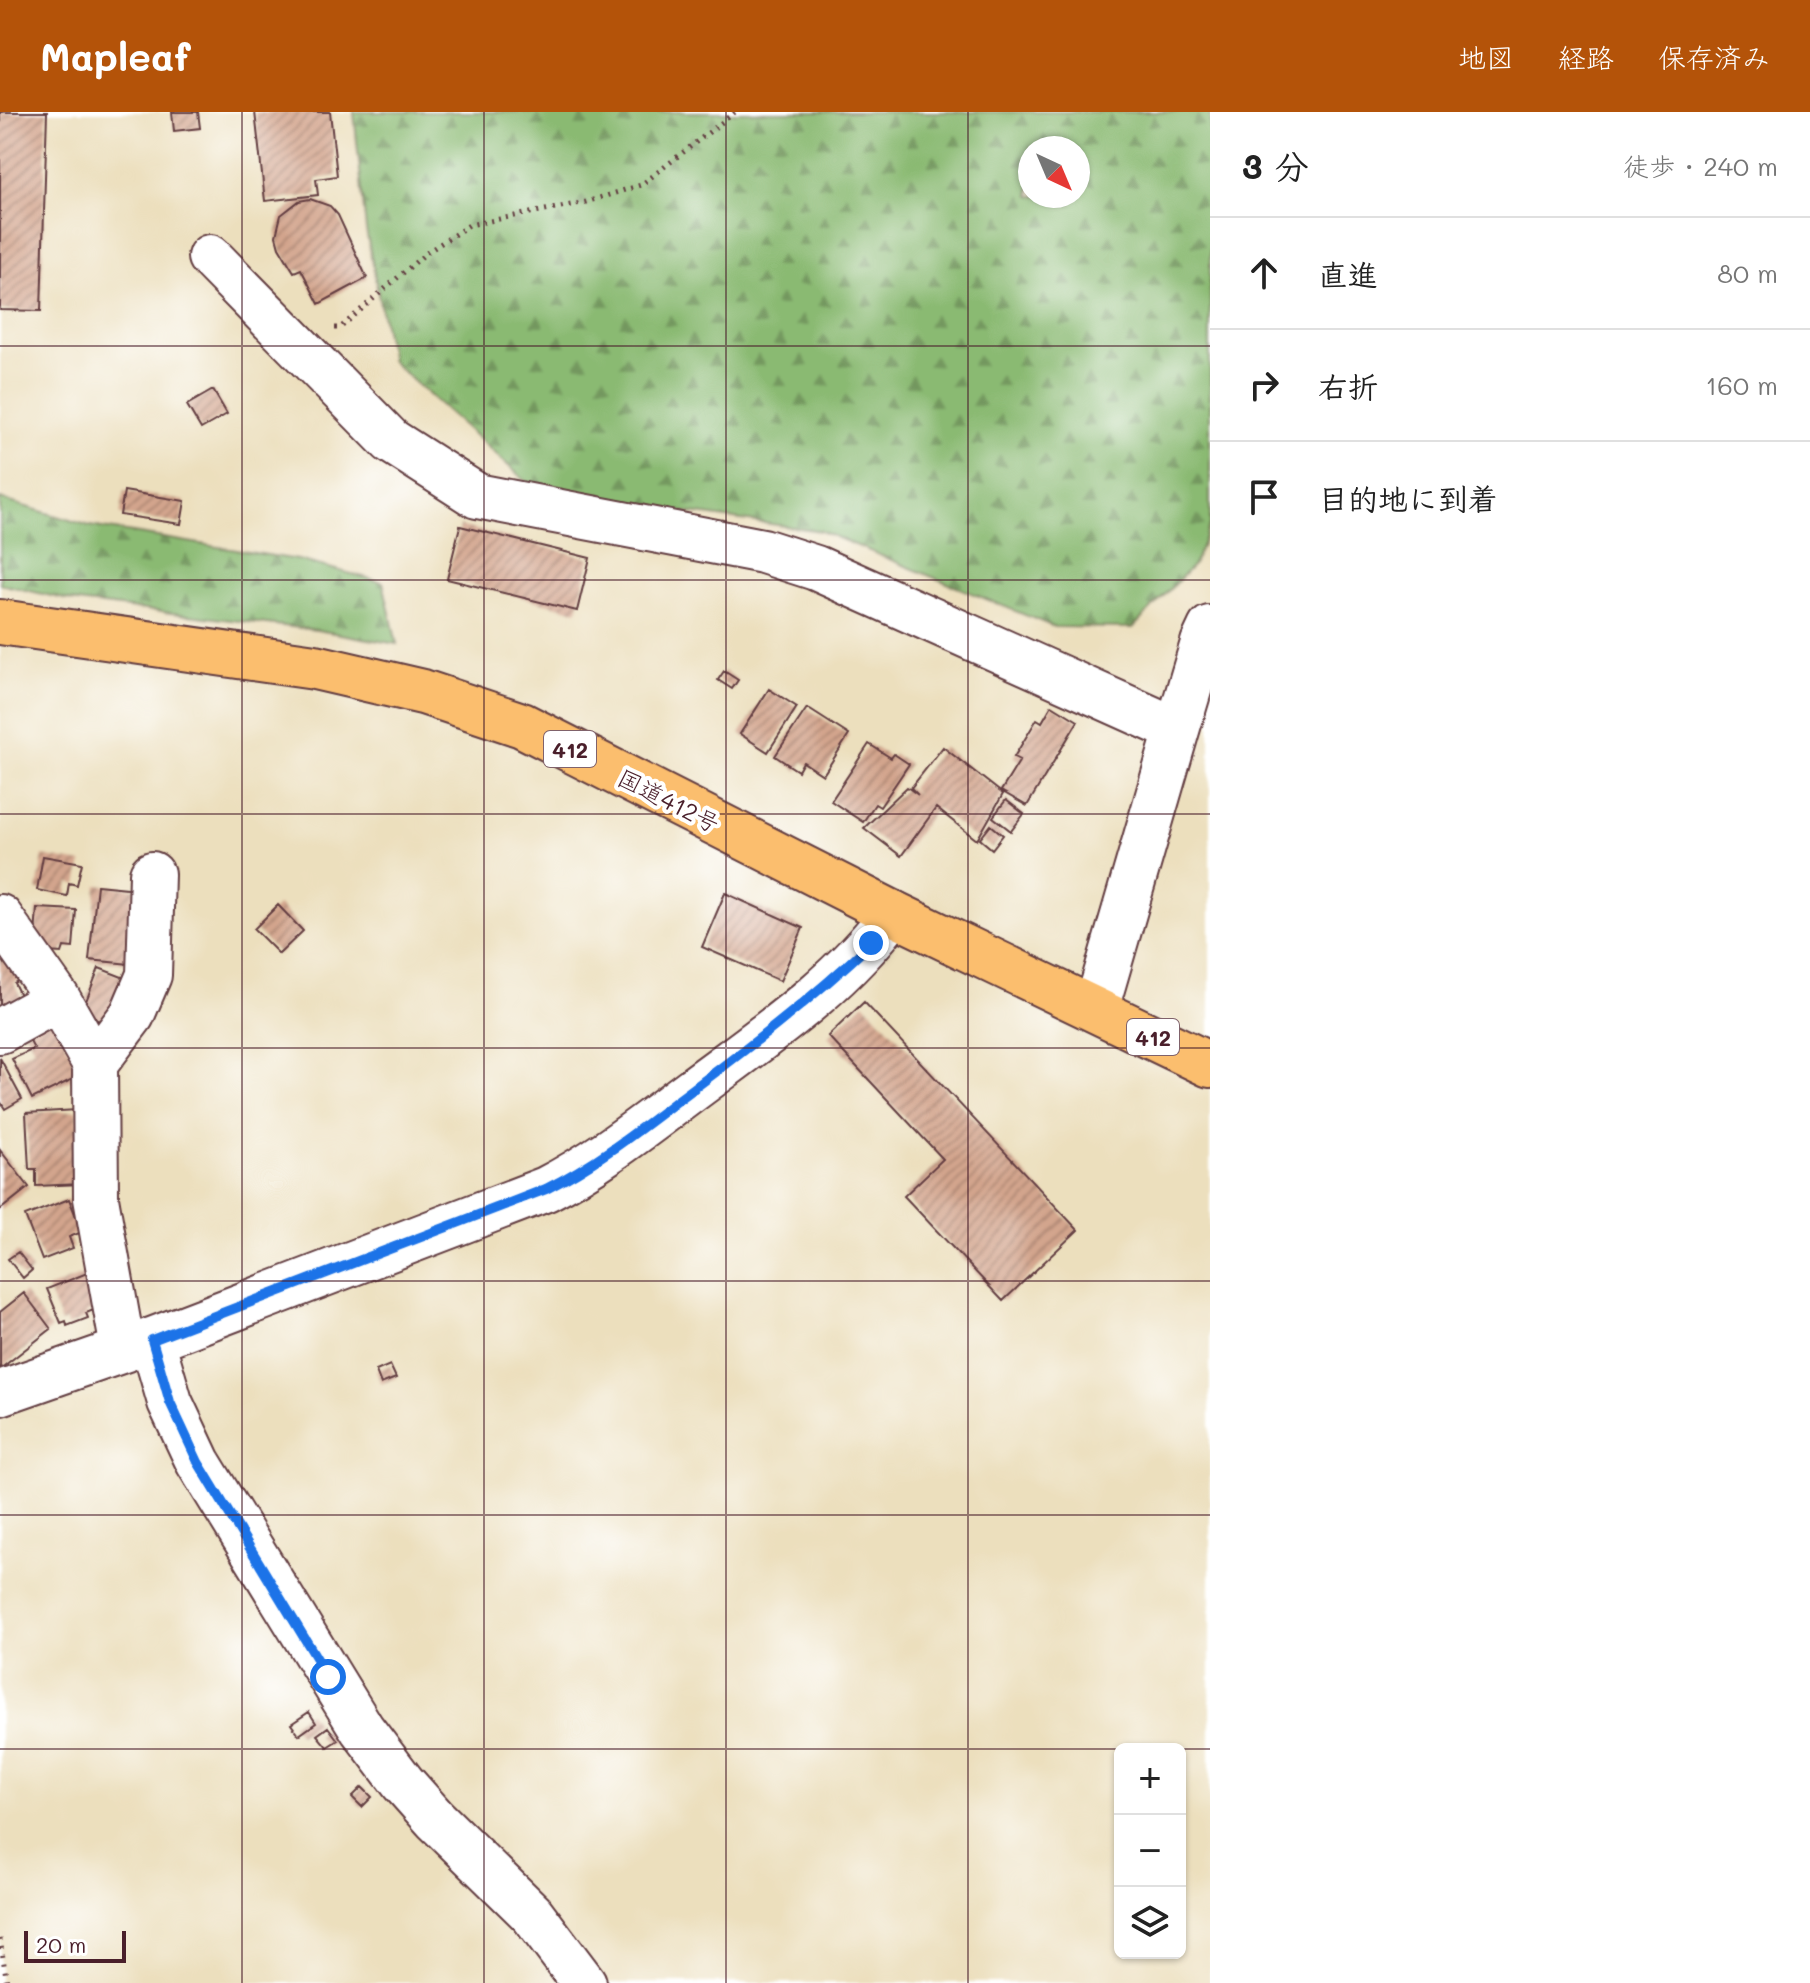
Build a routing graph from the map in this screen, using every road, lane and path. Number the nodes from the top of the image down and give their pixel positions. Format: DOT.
graph roads {
  1 [pos="735,112"];
  2 [pos="210,257"];
  3 [pos="304,354"];
  4 [pos="0,622"];
  5 [pos="1210,628"];
  6 [pos="1177,730"];
  7 [pos="152,874"];
  8 [pos="893,913"];
  9 [pos="0,917"];
  10 [pos="58,999"];
  11 [pos="1096,1009"];
  12 [pos="0,1031"];
  13 [pos="95,1064"];
  14 [pos="1210,1065"];
  15 [pos="138,1345"];
  16 [pos="0,1393"];
  17 [pos="0,1939"];
  18 [pos="7,1983"];
  19 [pos="584,1983"];
  1 -- 3 [label="path"];
  2 -- 3 [label="street"];
  3 -- 6 [label="street"];
  4 -- 8 [label="highway, 国道412号 / 412"];
  5 -- 6 [label="street"];
  6 -- 11 [label="street"];
  7 -- 13 [label="street"];
  8 -- 11 [label="highway, 国道412号 / 412"];
  8 -- 15 [label="street"];
  9 -- 10 [label="street"];
  10 -- 12 [label="street"];
  10 -- 13 [label="street"];
  11 -- 14 [label="highway, 国道412号 / 412"];
  13 -- 15 [label="street"];
  15 -- 16 [label="street"];
  15 -- 19 [label="street"];
  17 -- 18 [label="path"];
}
